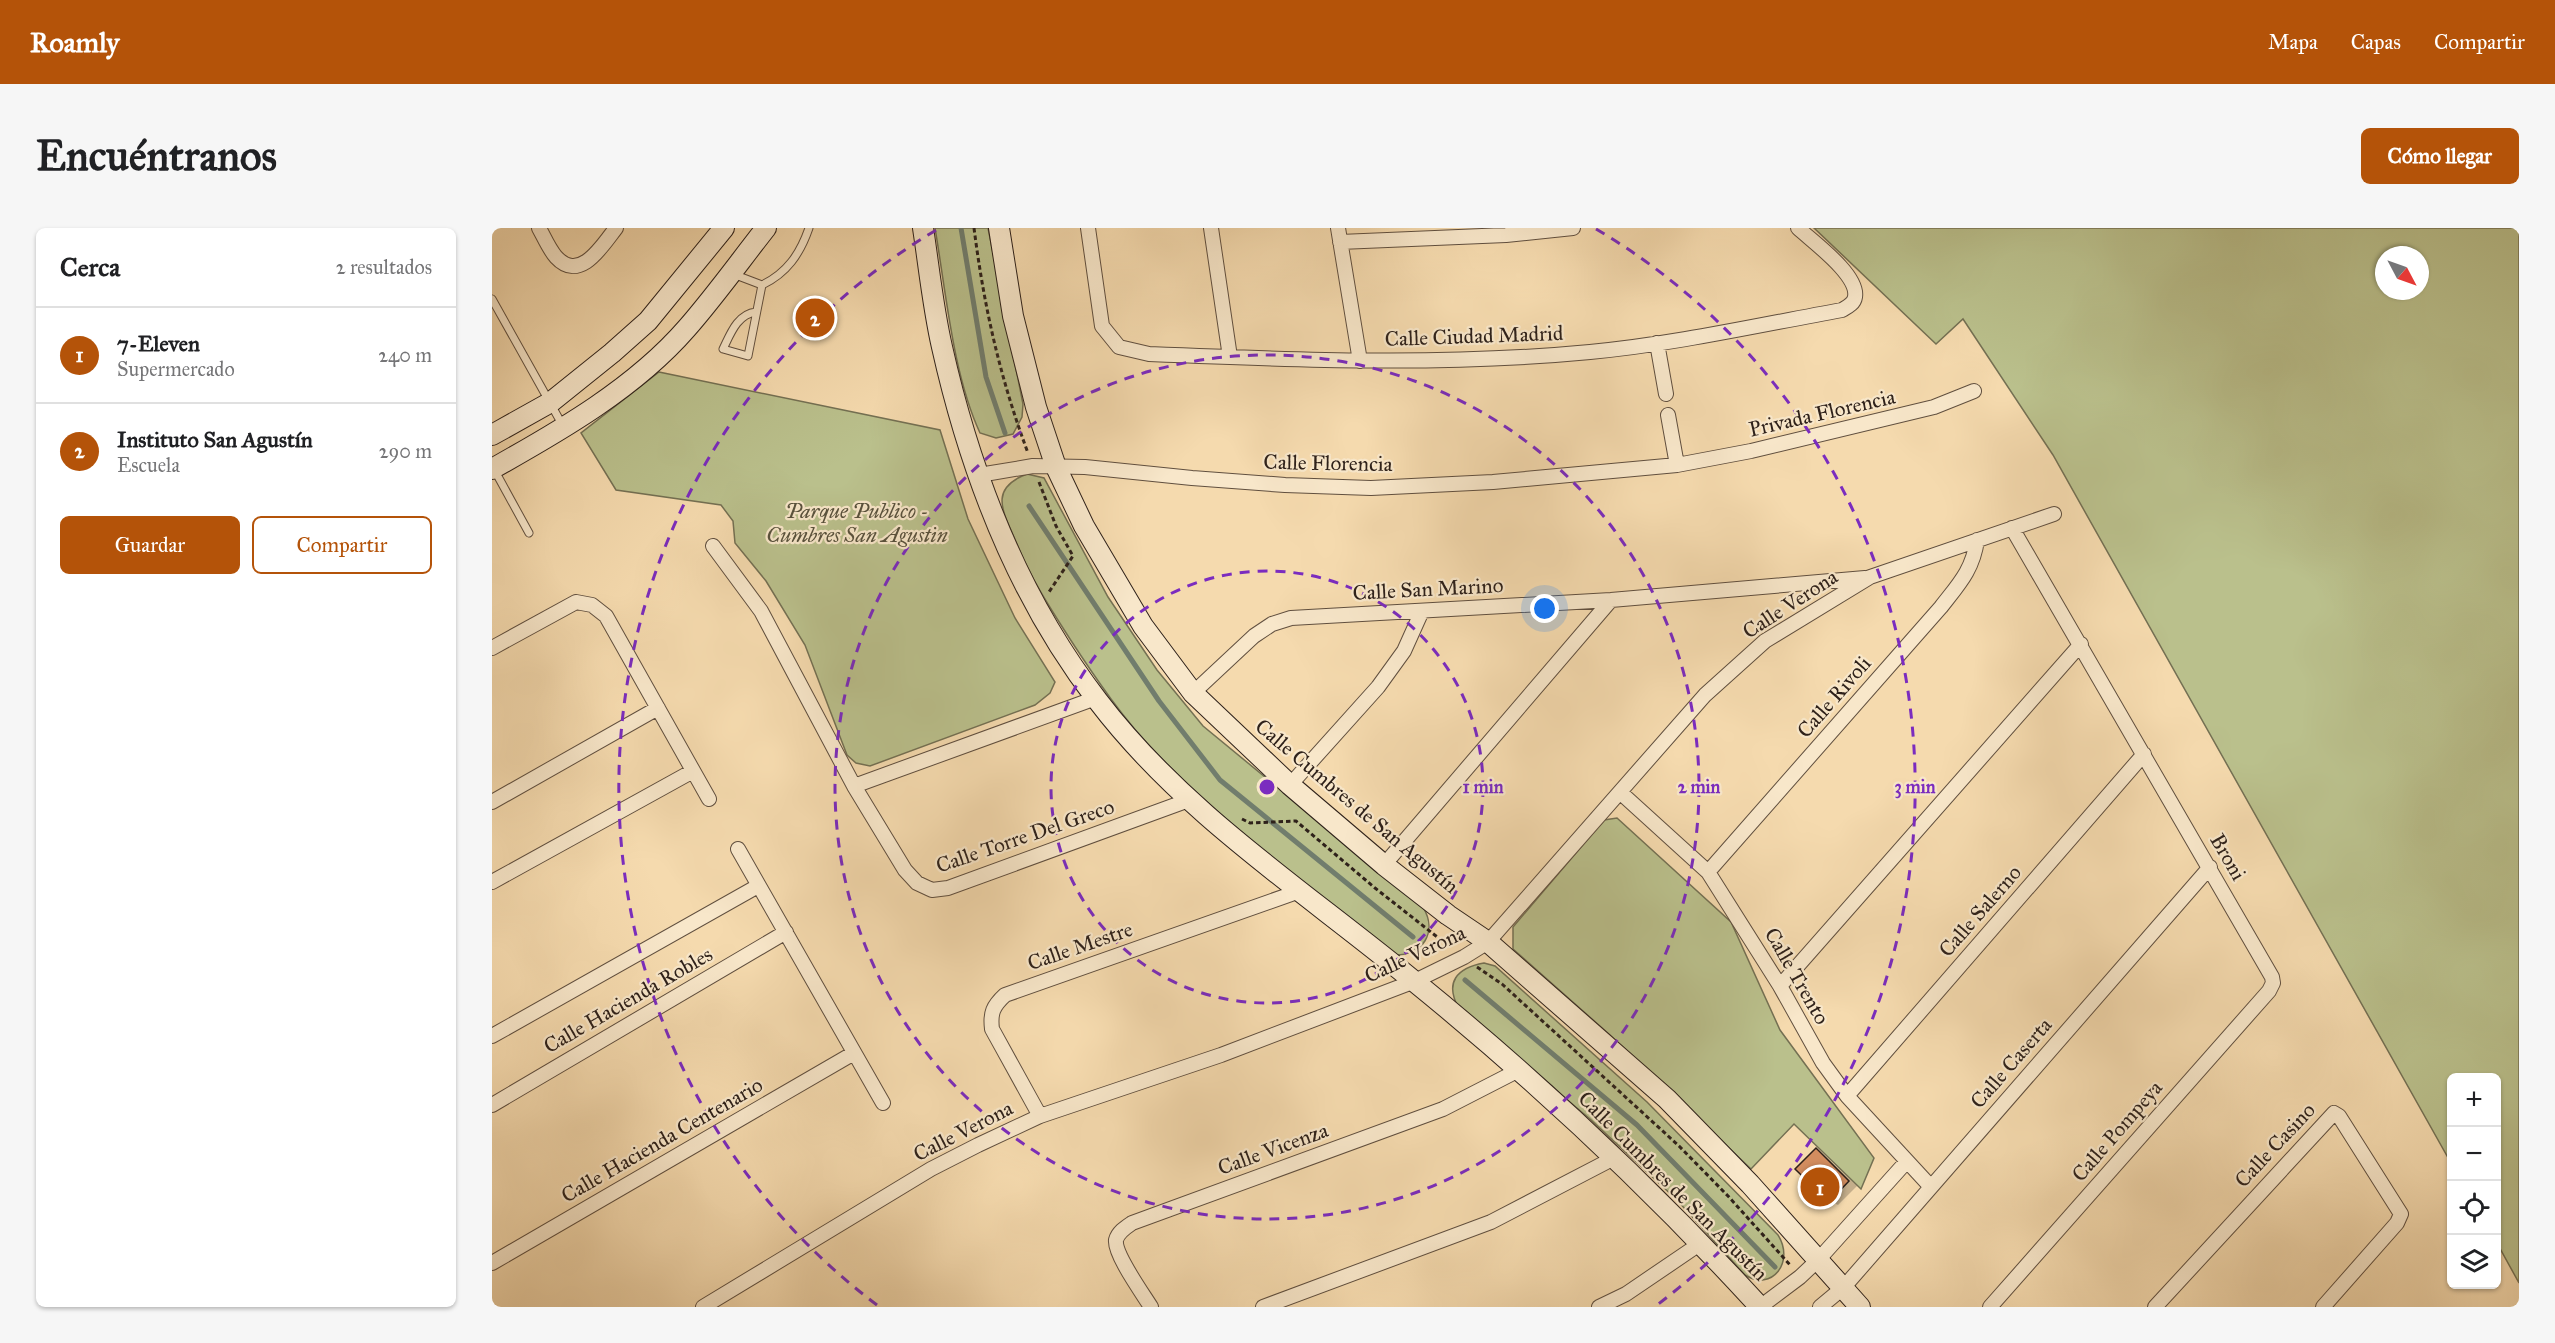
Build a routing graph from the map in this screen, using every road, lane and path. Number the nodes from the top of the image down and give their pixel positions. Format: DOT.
graph roads {
  1 [pos="539,228"];
  2 [pos="616,228"];
  3 [pos="724,228"];
  4 [pos="766,228"];
  5 [pos="808,228"];
  6 [pos="923,228"];
  7 [pos="999,228"];
  8 [pos="1088,228"];
  9 [pos="1211,228"];
  10 [pos="1573,228"];
  11 [pos="1798,228"];
  12 [pos="1339,235"];
  13 [pos="730,273"];
  14 [pos="762,285"];
  15 [pos="492,299"];
  16 [pos="756,312"];
  17 [pos="1657,343"];
  18 [pos="1230,357"];
  19 [pos="1360,361"];
  20 [pos="1974,391"];
  21 [pos="1666,394"];
  22 [pos="551,402"];
  23 [pos="1668,415"];
  24 [pos="565,428"];
  25 [pos="492,435"];
  26 [pos="1677,465"];
  27 [pos="1056,467"];
  28 [pos="493,469"];
  29 [pos="979,475"];
  30 [pos="2054,514"];
  31 [pos="2012,528"];
  32 [pos="529,533"];
  33 [pos="1977,540"];
  34 [pos="713,546"];
  35 [pos="1870,577"];
  36 [pos="1611,600"];
  37 [pos="1422,611"];
  38 [pos="2081,644"];
  39 [pos="492,648"];
  40 [pos="1193,693"];
  41 [pos="1095,698"];
  42 [pos="658,708"];
  43 [pos="2144,754"];
  44 [pos="693,771"];
  45 [pos="1290,785"];
  46 [pos="854,786"];
  47 [pos="1621,793"];
  48 [pos="709,799"];
  49 [pos="1189,800"];
  50 [pos="492,802"];
  51 [pos="738,849"];
  52 [pos="1384,865"];
  53 [pos="2210,867"];
  54 [pos="1708,872"];
  55 [pos="492,882"];
  56 [pos="758,886"];
  57 [pos="1300,891"];
  58 [pos="786,932"];
  59 [pos="1488,942"];
  60 [pos="1415,981"];
  61 [pos="2273,983"];
  62 [pos="1780,986"];
  63 [pos="492,1036"];
  64 [pos="854,1053"];
  65 [pos="1519,1070"];
  66 [pos="1847,1096"];
  67 [pos="883,1103"];
  68 [pos="492,1105"];
  69 [pos="1040,1116"];
  70 [pos="1616,1157"];
  71 [pos="1907,1161"];
  72 [pos="1931,1187"];
  73 [pos="1701,1243"];
  74 [pos="1819,1259"];
  75 [pos="492,1263"];
  76 [pos="1844,1287"];
  77 [pos="703,1307"];
  78 [pos="1151,1307"];
  79 [pos="1263,1307"];
  80 [pos="1599,1307"];
  81 [pos="1760,1307"];
  82 [pos="1820,1307"];
  83 [pos="1860,1307"];
  84 [pos="1990,1307"];
  85 [pos="2155,1307"];
  86 [pos="2323,1307"];
  1 -- 2 [label="street"];
  3 -- 22 [label="street"];
  4 -- 13 [label="street"];
  5 -- 14 [label="lane"];
  6 -- 29 [label="street, Calle Cumbres de San Agustín"];
  7 -- 27 [label="street, Calle Cumbres de San Agustín"];
  8 -- 18 [label="street, Calle Ciudad Madrid"];
  9 -- 18 [label="street"];
  10 -- 12 [label="street"];
  11 -- 17 [label="street, Calle Ciudad Madrid"];
  12 -- 19 [label="street"];
  13 -- 14 [label="lane"];
  13 -- 24 [label="street"];
  14 -- 16 [label="lane"];
  15 -- 22 [label="lane"];
  16 -- 16 [label="lane"];
  17 -- 19 [label="street, Calle Ciudad Madrid"];
  17 -- 21 [label="street"];
  18 -- 19 [label="street, Calle Ciudad Madrid"];
  20 -- 26 [label="street, Privada Florencia"];
  22 -- 24 [label="lane"];
  22 -- 25 [label="street"];
  23 -- 26 [label="street"];
  24 -- 28 [label="street"];
  26 -- 27 [label="street, Calle Florencia"];
  27 -- 29 [label="street, Calle Florencia"];
  27 -- 40 [label="street, Calle Cumbres de San Agustín"];
  28 -- 32 [label="lane"];
  29 -- 41 [label="street, Calle Cumbres de San Agustín"];
  30 -- 31 [label="street, Calle Verona"];
  31 -- 33 [label="street, Calle Verona"];
  31 -- 38 [label="street, Broni"];
  33 -- 35 [label="street, Calle Verona"];
  33 -- 54 [label="street, Calle Rivoli"];
  34 -- 46 [label="street, Calle Torre Del Greco"];
  35 -- 36 [label="street, Calle San Marino"];
  35 -- 47 [label="street, Calle Verona"];
  36 -- 37 [label="street, Calle San Marino"];
  36 -- 52 [label="street"];
  37 -- 40 [label="street, Calle San Marino"];
  37 -- 45 [label="street"];
  38 -- 43 [label="street, Broni"];
  38 -- 62 [label="street"];
  39 -- 42 [label="street"];
  40 -- 45 [label="street, Calle Cumbres de San Agustín"];
  41 -- 46 [label="street"];
  41 -- 49 [label="street, Calle Cumbres de San Agustín"];
  42 -- 44 [label="street"];
  42 -- 50 [label="street"];
  43 -- 53 [label="street, Broni"];
  43 -- 66 [label="street, Calle Salerno"];
  44 -- 48 [label="street"];
  44 -- 55 [label="street"];
  45 -- 52 [label="street, Calle Cumbres de San Agustín"];
  46 -- 49 [label="street, Calle Torre Del Greco"];
  47 -- 54 [label="street, Calle Trento"];
  47 -- 59 [label="street, Calle Verona"];
  49 -- 57 [label="street, Calle Cumbres de San Agustín"];
  51 -- 56 [label="street"];
  52 -- 59 [label="street, Calle Cumbres de San Agustín"];
  53 -- 61 [label="street, Broni"];
  53 -- 72 [label="street, Calle Caserta"];
  54 -- 62 [label="street, Calle Trento"];
  56 -- 58 [label="street"];
  56 -- 63 [label="street, Calle Hacienda Robles"];
  57 -- 60 [label="street, Calle Cumbres de San Agustín"];
  57 -- 69 [label="street, Calle Mestre"];
  58 -- 64 [label="street"];
  58 -- 68 [label="street, Calle Hacienda Robles"];
  59 -- 60 [label="street, Calle Verona"];
  59 -- 74 [label="street, Calle Cumbres de San Agustín"];
  60 -- 65 [label="street, Calle Cumbres de San Agustín"];
  60 -- 69 [label="street, Calle Verona"];
  61 -- 84 [label="street, Calle Pompeya"];
  62 -- 66 [label="street, Calle Trento"];
  64 -- 67 [label="street"];
  64 -- 75 [label="street, Calle Hacienda Centenario"];
  65 -- 70 [label="street, Calle Cumbres de San Agustín"];
  65 -- 78 [label="street, Calle Vicenza"];
  66 -- 71 [label="street, Calle Trento"];
  69 -- 77 [label="street, Calle Verona"];
  70 -- 73 [label="street, Calle Cumbres de San Agustín"];
  70 -- 79 [label="street"];
  71 -- 72 [label="street, Calle Trento"];
  71 -- 74 [label="street"];
  72 -- 76 [label="street, Calle Caserta"];
  73 -- 80 [label="street"];
  73 -- 81 [label="street, Calle Cumbres de San Agustín"];
  74 -- 76 [label="street, Calle Cumbres de San Agustín"];
  74 -- 81 [label="street"];
  76 -- 82 [label="street, Calle Caserta"];
  76 -- 83 [label="street, Calle Cumbres de San Agustín"];
  85 -- 86 [label="street, Calle Casino"];
}
